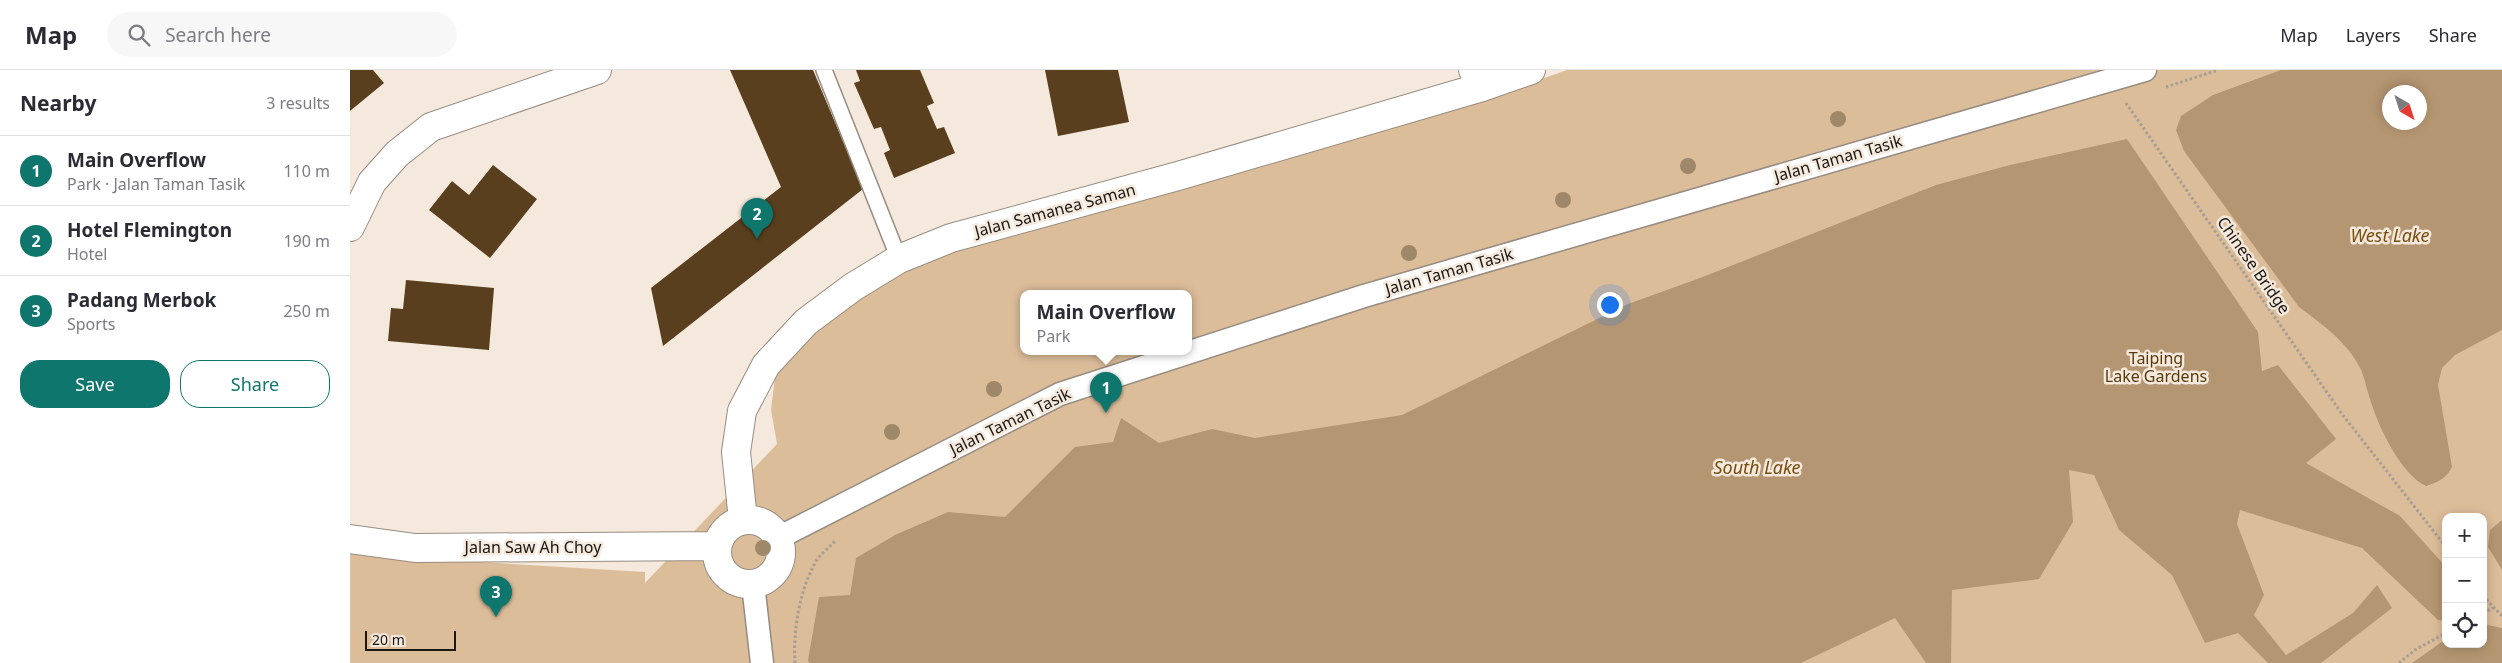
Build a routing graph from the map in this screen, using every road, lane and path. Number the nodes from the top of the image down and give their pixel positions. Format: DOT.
graph roads {
  1 [pos="597,70"];
  2 [pos="824,70"];
  3 [pos="1531,70"];
  4 [pos="2145,70"];
  5 [pos="2218,70"];
  6 [pos="1477,78"];
  7 [pos="2161,88"];
  8 [pos="2133,97"];
  9 [pos="2124,100"];
  10 [pos="2145,130"];
  11 [pos="350,227"];
  12 [pos="899,259"];
  13 [pos="1192,352"];
  14 [pos="1181,355"];
  15 [pos="744,520"];
  16 [pos="843,534"];
  17 [pos="778,538"];
  18 [pos="350,539"];
  19 [pos="2442,542"];
  20 [pos="717,546"];
  21 [pos="753,584"];
  22 [pos="2487,601"];
  23 [pos="2493,608"];
  24 [pos="2487,611"];
  25 [pos="2502,616"];
  26 [pos="2442,635"];
  27 [pos="762,663"];
  28 [pos="795,663"];
  29 [pos="2399,663"];
  1 -- 11 [label="street"];
  2 -- 12 [label="lane"];
  3 -- 6 [label="street, Jalan Samanea Saman"];
  4 -- 13 [label="street, Jalan Taman Tasik"];
  5 -- 7 [label="path"];
  6 -- 12 [label="street, Jalan Samanea Saman"];
  8 -- 9 [label="path"];
  10 -- 19 [label="path, Chinese Bridge"];
  12 -- 15 [label="street, Jalan Samanea Saman"];
  14 -- 17 [label="street, Jalan Taman Tasik"];
  15 -- 17 [label="street"];
  15 -- 20 [label="street"];
  16 -- 28 [label="path"];
  17 -- 21 [label="street"];
  18 -- 20 [label="street, Jalan Saw Ah Choy"];
  20 -- 21 [label="street"];
  21 -- 27 [label="street"];
  22 -- 23 [label="path"];
  23 -- 24 [label="path"];
  23 -- 25 [label="path"];
  26 -- 29 [label="path"];
}
